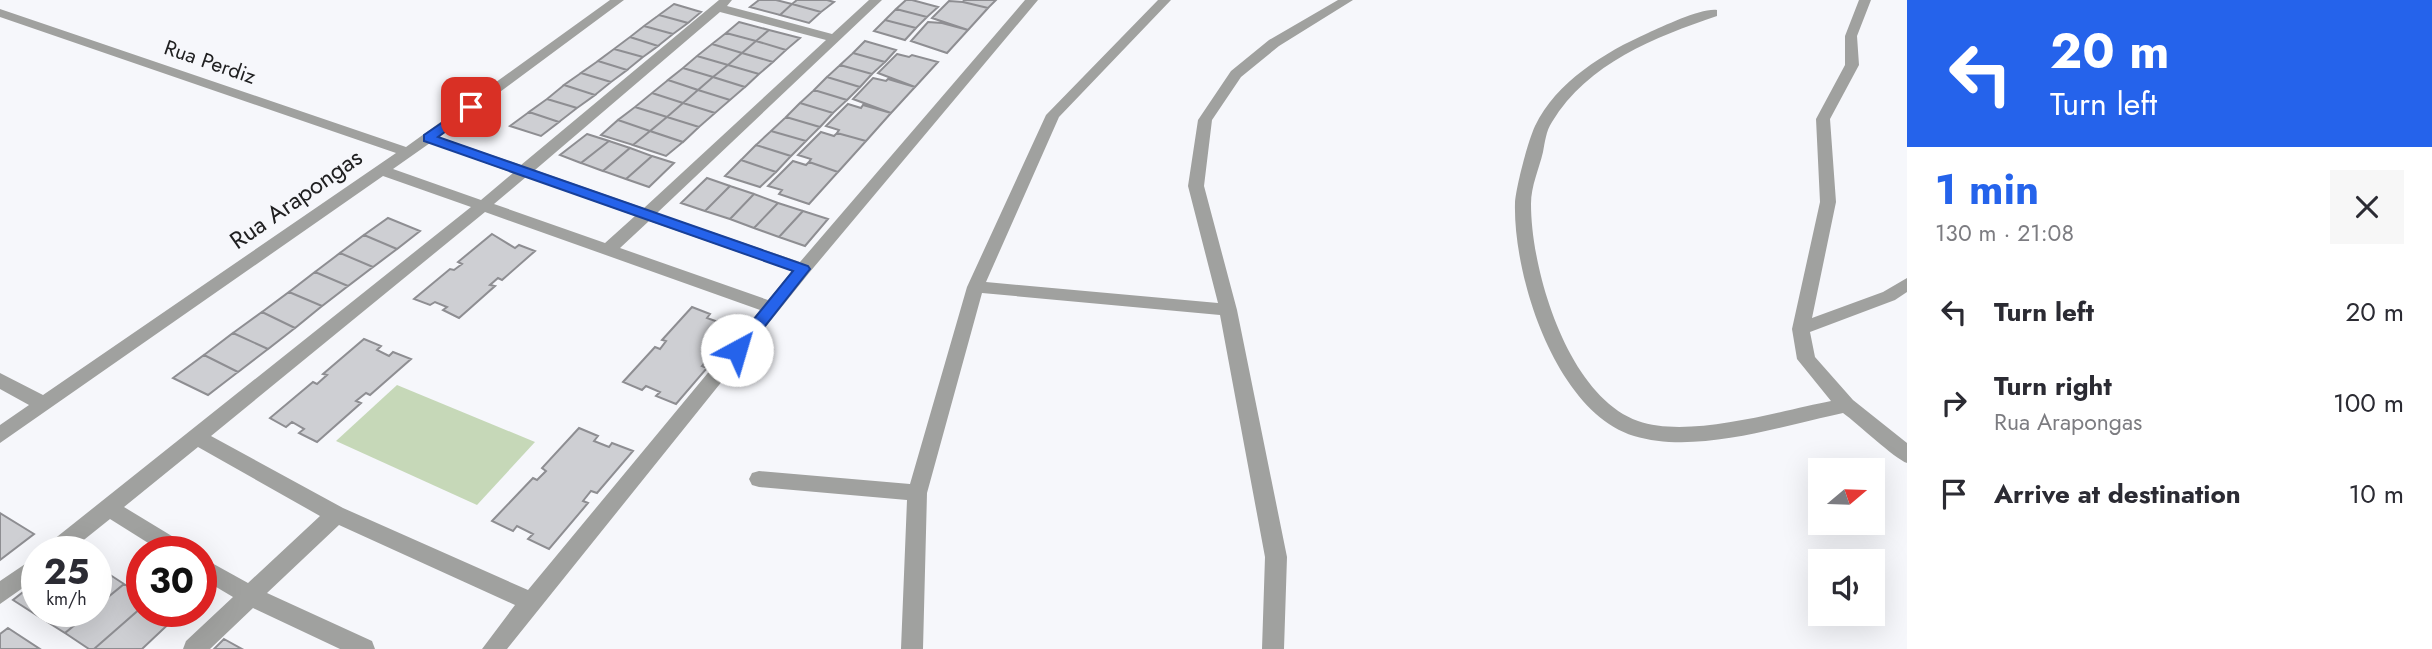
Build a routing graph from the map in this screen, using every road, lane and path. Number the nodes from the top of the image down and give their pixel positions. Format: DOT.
graph roads {
  1 [pos="6,0"];
  2 [pos="618,0"];
  3 [pos="876,0"];
  4 [pos="1032,0"];
  5 [pos="1165,0"];
  6 [pos="1347,0"];
  7 [pos="1865,0"];
  8 [pos="0,3"];
  9 [pos="722,4"];
  10 [pos="0,13"];
  11 [pos="1713,13"];
  12 [pos="834,38"];
  13 [pos="429,138"];
  14 [pos="407,152"];
  15 [pos="381,170"];
  16 [pos="526,170"];
  17 [pos="484,205"];
  18 [pos="645,214"];
  19 [pos="609,248"];
  20 [pos="803,269"];
  21 [pos="1907,284"];
  22 [pos="975,287"];
  23 [pos="772,308"];
  24 [pos="1228,310"];
  25 [pos="1801,329"];
  26 [pos="0,380"];
  27 [pos="43,404"];
  28 [pos="1846,405"];
  29 [pos="0,435"];
  30 [pos="196,437"];
  31 [pos="1907,455"];
  32 [pos="759,479"];
  33 [pos="916,493"];
  34 [pos="109,508"];
  35 [pos="336,514"];
  36 [pos="74,536"];
  37 [pos="154,536"];
  38 [pos="217,576"];
  39 [pos="21,578"];
  40 [pos="0,594"];
  41 [pos="250,596"];
  42 [pos="531,602"];
  43 [pos="194,649"];
  44 [pos="364,649"];
  45 [pos="493,649"];
  46 [pos="912,649"];
  47 [pos="1273,649"];
  1 -- 8 [label="street"];
  2 -- 13 [label="street, Rua Arapongas"];
  3 -- 12 [label="street"];
  4 -- 20 [label="street"];
  5 -- 22 [label="street"];
  6 -- 24 [label="street"];
  7 -- 25 [label="street"];
  9 -- 12 [label="street"];
  9 -- 16 [label="street"];
  10 -- 14 [label="street, Rua Perdiz"];
  11 -- 28 [label="street"];
  12 -- 18 [label="street"];
  13 -- 14 [label="street, Rua Arapongas"];
  13 -- 16 [label="street"];
  14 -- 15 [label="street, Rua Arapongas"];
  15 -- 17 [label="street"];
  15 -- 27 [label="street, Rua Arapongas"];
  16 -- 17 [label="street"];
  16 -- 18 [label="street"];
  17 -- 19 [label="street"];
  17 -- 30 [label="street"];
  18 -- 19 [label="street"];
  18 -- 20 [label="street"];
  19 -- 23 [label="street"];
  20 -- 23 [label="street"];
  21 -- 25 [label="street"];
  22 -- 24 [label="street"];
  22 -- 33 [label="street"];
  23 -- 42 [label="street"];
  24 -- 47 [label="street"];
  25 -- 28 [label="street"];
  26 -- 27 [label="street"];
  27 -- 29 [label="street, Rua Arapongas"];
  28 -- 31 [label="street"];
  30 -- 34 [label="street"];
  30 -- 35 [label="street"];
  32 -- 33 [label="street"];
  33 -- 46 [label="street"];
  34 -- 36 [label="street"];
  34 -- 37 [label="street"];
  35 -- 41 [label="street"];
  35 -- 42 [label="street"];
  38 -- 41 [label="street"];
  39 -- 40 [label="street"];
  41 -- 43 [label="street"];
  41 -- 44 [label="street"];
  42 -- 45 [label="street"];
}
